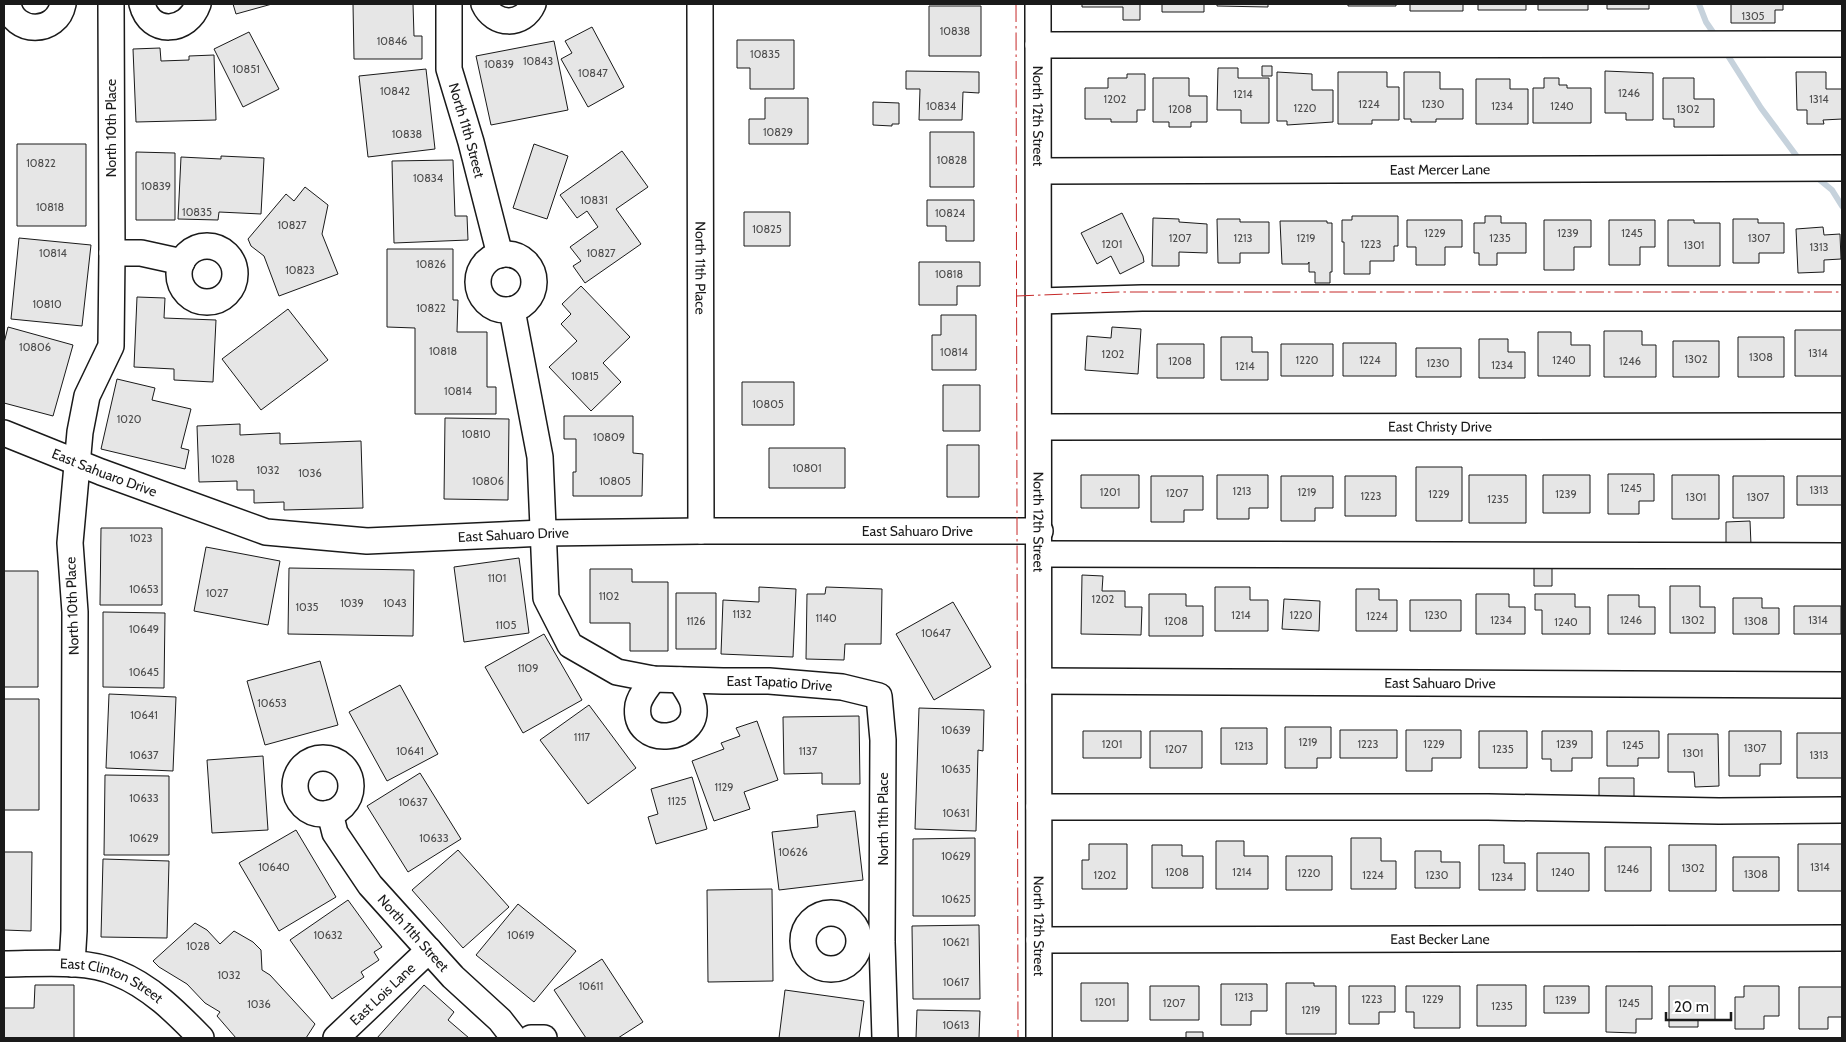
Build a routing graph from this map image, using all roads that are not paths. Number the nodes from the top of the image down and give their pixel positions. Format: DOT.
graph roads {
  1 [pos="8,4"];
  2 [pos="62,4"];
  3 [pos="110,4"];
  4 [pos="142,4"];
  5 [pos="198,4"];
  6 [pos="449,4"];
  7 [pos="484,4"];
  8 [pos="532,4"];
  9 [pos="700,4"];
  10 [pos="1038,4"];
  11 [pos="1842,44"];
  12 [pos="1038,45"];
  13 [pos="1842,168"];
  14 [pos="1039,171"];
  15 [pos="112,253"];
  16 [pos="500,255"];
  17 [pos="182,262"];
  18 [pos="1842,298"];
  19 [pos="1039,301"];
  20 [pos="512,310"];
  21 [pos="1842,426"];
  22 [pos="1039,427"];
  23 [pos="4,434"];
  24 [pos="78,463"];
  25 [pos="701,531"];
  26 [pos="544,533"];
  27 [pos="1040,542"];
  28 [pos="1842,556"];
  29 [pos="653,679"];
  30 [pos="680,680"];
  31 [pos="1039,681"];
  32 [pos="1842,685"];
  33 [pos="879,696"];
  34 [pos="1039,807"];
  35 [pos="1842,810"];
  36 [pos="330,813"];
  37 [pos="1842,938"];
  38 [pos="1039,940"];
  39 [pos="429,950"];
  40 [pos="4,964"];
  41 [pos="72,964"];
  42 [pos="201,1038"];
  43 [pos="336,1038"];
  44 [pos="514,1038"];
  45 [pos="531,1038"];
  46 [pos="544,1038"];
  47 [pos="886,1038"];
  48 [pos="1039,1038"];
  1 -- 2 [label="street"];
  3 -- 15 [label="street, North 10th Place"];
  4 -- 5 [label="street"];
  6 -- 16 [label="street, North 11th Street"];
  7 -- 8 [label="street"];
  9 -- 25 [label="street, North 11th Place"];
  10 -- 12 [label="street, North 12th Street"];
  11 -- 12 [label="street"];
  12 -- 14 [label="street, North 12th Street"];
  13 -- 14 [label="street, East Mercer Lane"];
  14 -- 19 [label="street, North 12th Street"];
  15 -- 17 [label="street"];
  15 -- 24 [label="street, North 10th Place"];
  16 -- 20 [label="street"];
  16 -- 20 [label="street"];
  18 -- 19 [label="street"];
  19 -- 22 [label="street, North 12th Street"];
  20 -- 26 [label="street"];
  21 -- 22 [label="street, East Christy Drive"];
  22 -- 27 [label="street, North 12th Street"];
  23 -- 24 [label="street, East Sahuaro Drive"];
  24 -- 26 [label="street, East Sahuaro Drive"];
  24 -- 41 [label="street, North 10th Place"];
  25 -- 26 [label="street, East Sahuaro Drive"];
  25 -- 27 [label="street, East Sahuaro Drive"];
  26 -- 29 [label="street, East Tapatio Drive"];
  27 -- 28 [label="street, East Sahuaro Drive"];
  27 -- 31 [label="street, North 12th Street"];
  29 -- 30 [label="street, East Tapatio Drive"];
  29 -- 30 [label="street"];
  30 -- 33 [label="street, East Tapatio Drive"];
  31 -- 32 [label="street, East Sahuaro Drive"];
  31 -- 34 [label="street, North 12th Street"];
  33 -- 47 [label="street, North 11th Place"];
  34 -- 35 [label="street"];
  34 -- 38 [label="street, North 12th Street"];
  36 -- 39 [label="street, North 11th Street"];
  37 -- 38 [label="street, East Becker Lane"];
  38 -- 48 [label="street, North 12th Street"];
  39 -- 43 [label="street, East Lois Lane"];
  39 -- 44 [label="street, North 11th Street"];
  40 -- 41 [label="street, East Clinton Street"];
  41 -- 42 [label="street, East Clinton Street"];
  45 -- 46 [label="street"];
}
